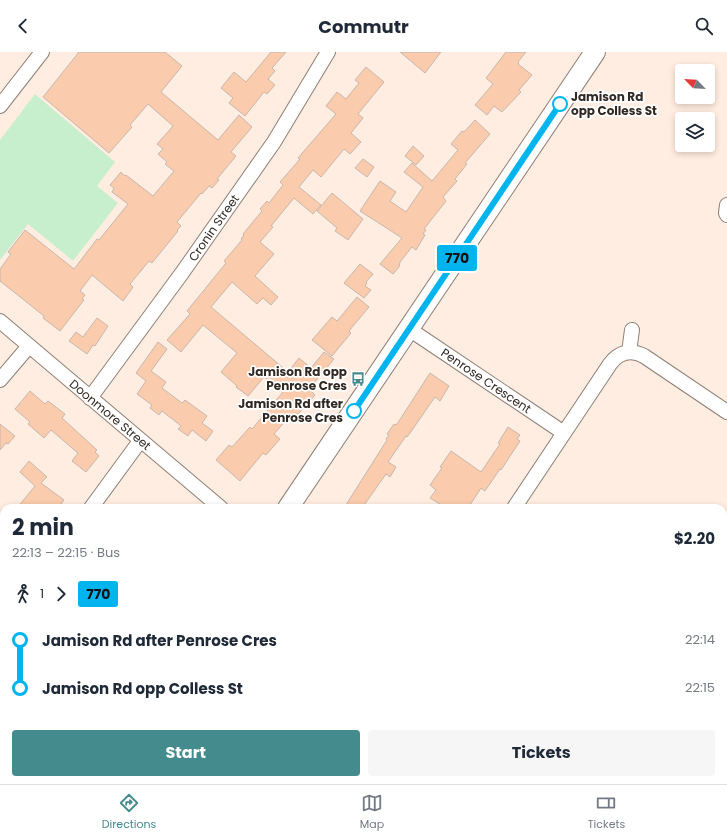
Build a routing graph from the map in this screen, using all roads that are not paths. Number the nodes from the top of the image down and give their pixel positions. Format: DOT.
graph roads {
  1 [pos="42,52"];
  2 [pos="328,52"];
  3 [pos="595,52"];
  4 [pos="0,106"];
  5 [pos="727,205"];
  6 [pos="727,215"];
  7 [pos="0,321"];
  8 [pos="409,329"];
  9 [pos="632,330"];
  10 [pos="29,346"];
  11 [pos="629,352"];
  12 [pos="0,380"];
  13 [pos="90,398"];
  14 [pos="727,412"];
  15 [pos="564,433"];
  16 [pos="140,440"];
  17 [pos="94,504"];
  18 [pos="216,504"];
  19 [pos="291,504"];
  20 [pos="517,504"];
  1 -- 4 [label="street"];
  2 -- 13 [label="street, Cronin Street"];
  3 -- 8 [label="main road"];
  5 -- 6 [label="street"];
  7 -- 10 [label="street, Doonmore Street"];
  8 -- 15 [label="street, Penrose Crescent"];
  8 -- 19 [label="main road"];
  9 -- 11 [label="street"];
  10 -- 12 [label="street"];
  10 -- 13 [label="street, Doonmore Street"];
  11 -- 14 [label="street"];
  11 -- 15 [label="street"];
  13 -- 16 [label="street, Doonmore Street"];
  15 -- 20 [label="street"];
  16 -- 17 [label="street"];
  16 -- 18 [label="street, Doonmore Street"];
}
